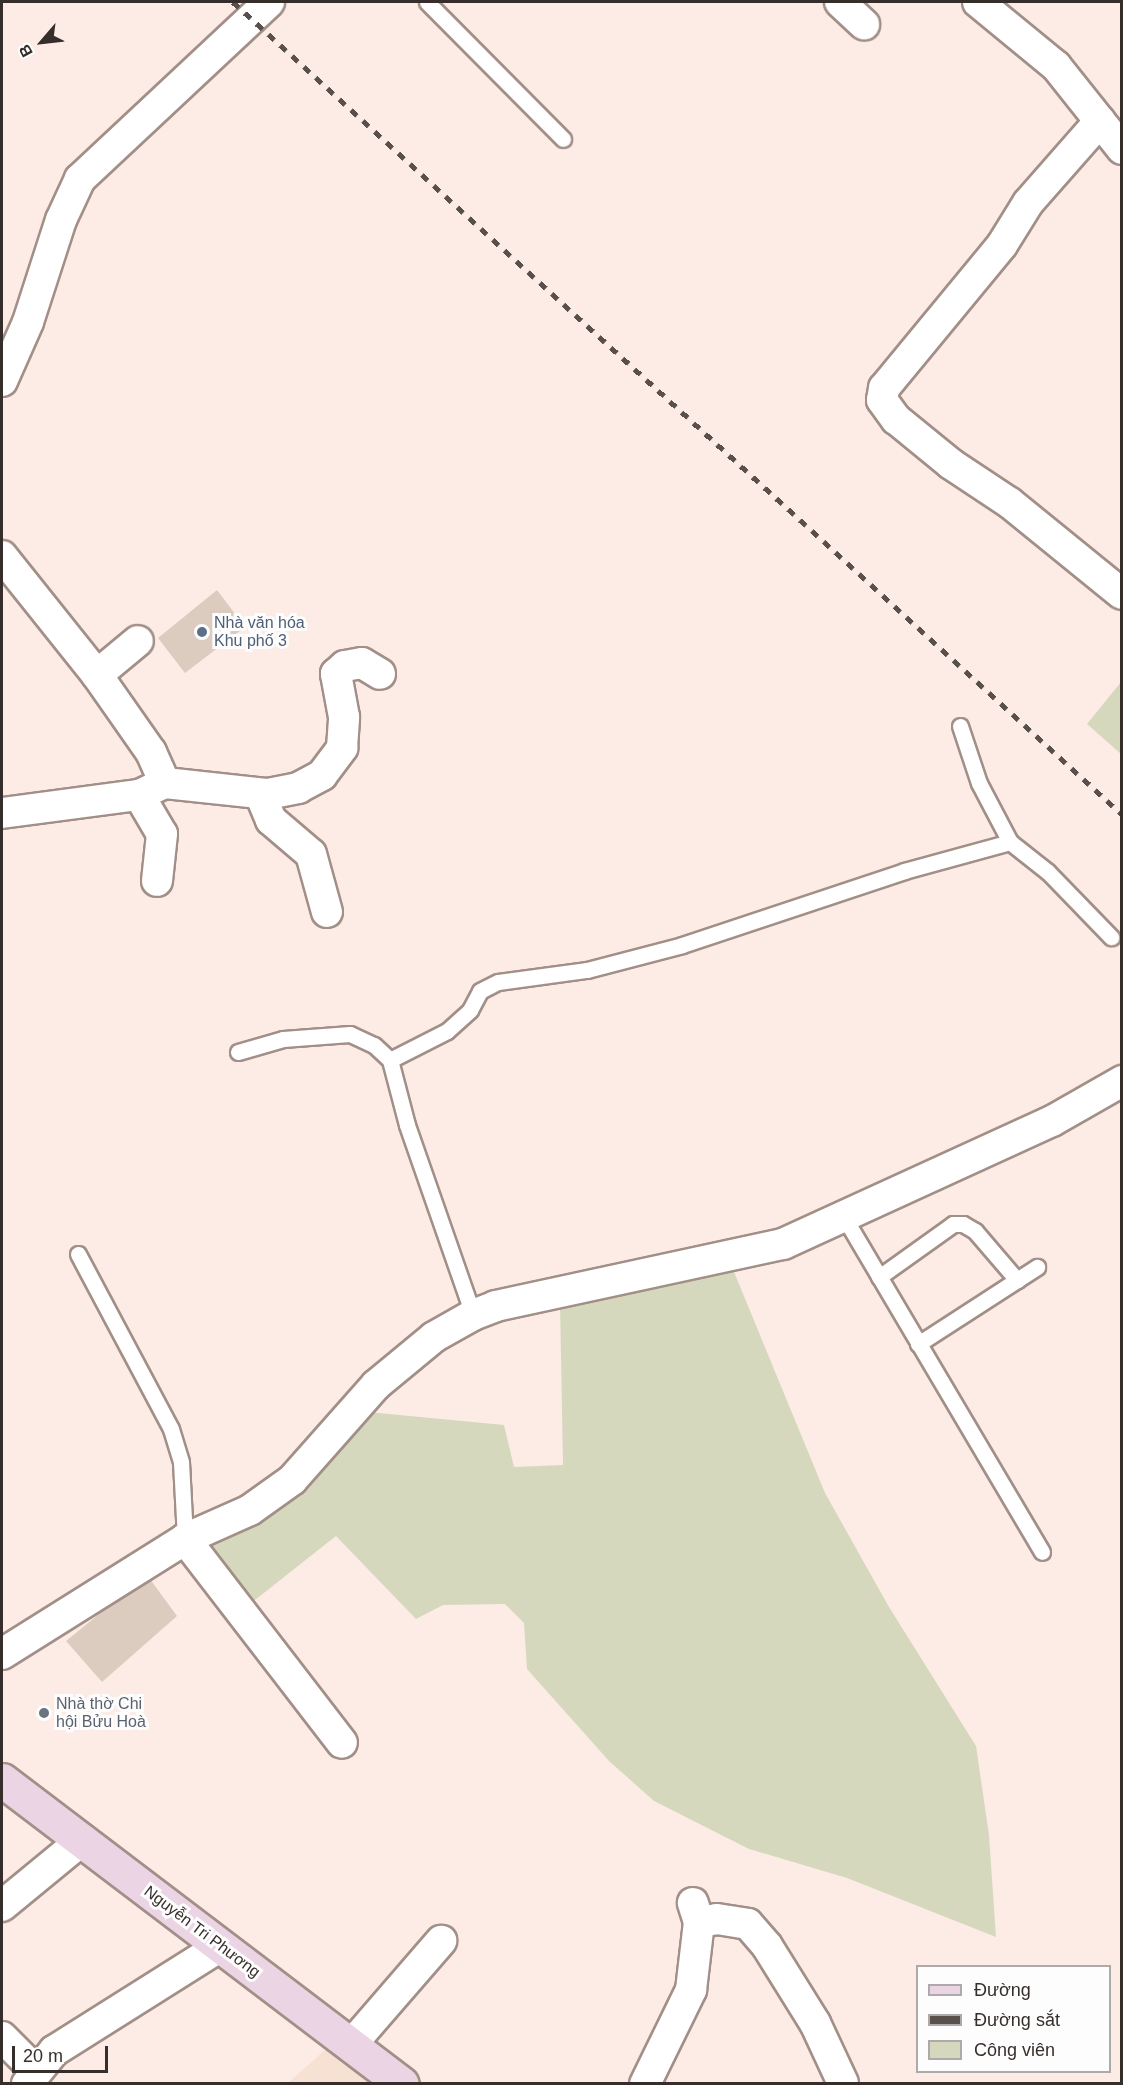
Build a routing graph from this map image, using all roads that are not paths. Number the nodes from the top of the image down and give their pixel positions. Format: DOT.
graph roads {
  1 [pos="269,2"];
  2 [pos="427,2"];
  3 [pos="840,2"];
  4 [pos="978,2"];
  5 [pos="864,24"];
  6 [pos="1100,122"];
  7 [pos="563,139"];
  8 [pos="1122,149"];
  9 [pos="2,381"];
  10 [pos="2,556"];
  11 [pos="1122,594"];
  12 [pos="138,641"];
  13 [pos="380,674"];
  14 [pos="97,675"];
  15 [pos="960,726"];
  16 [pos="152,789"];
  17 [pos="260,794"];
  18 [pos="2,813"];
  19 [pos="1010,842"];
  20 [pos="157,881"];
  21 [pos="327,912"];
  22 [pos="1112,937"];
  23 [pos="238,1052"];
  24 [pos="390,1059"];
  25 [pos="1122,1081"];
  26 [pos="844,1217"];
  27 [pos="78,1254"];
  28 [pos="1037,1267"];
  29 [pos="879,1277"];
  30 [pos="1017,1280"];
  31 [pos="473,1315"];
  32 [pos="918,1344"];
  33 [pos="185,1539"];
  34 [pos="1042,1552"];
  35 [pos="2,1654"];
  36 [pos="342,1743"];
  37 [pos="2,1780"];
  38 [pos="82,1840"];
  39 [pos="2,1906"];
  40 [pos="441,1941"];
  41 [pos="221,1946"];
  42 [pos="351,2045"];
  43 [pos="5,2046"];
  44 [pos="31,2077"];
  45 [pos="843,2083"];
  46 [pos="402,2084"];
  47 [pos="645,2084"];
  1 -- 9 [label="street"];
  2 -- 7 [label="lane"];
  3 -- 5 [label="street"];
  4 -- 6 [label="street"];
  6 -- 8 [label="street"];
  6 -- 11 [label="street"];
  10 -- 14 [label="street"];
  12 -- 14 [label="street"];
  13 -- 17 [label="street"];
  14 -- 16 [label="street"];
  15 -- 19 [label="lane"];
  16 -- 17 [label="street"];
  16 -- 18 [label="street"];
  16 -- 20 [label="street"];
  17 -- 21 [label="street"];
  19 -- 22 [label="lane"];
  19 -- 24 [label="lane"];
  23 -- 24 [label="lane"];
  24 -- 31 [label="lane"];
  25 -- 26 [label="street"];
  26 -- 29 [label="lane"];
  26 -- 31 [label="street"];
  27 -- 33 [label="lane"];
  28 -- 30 [label="lane"];
  29 -- 30 [label="lane"];
  29 -- 32 [label="lane"];
  30 -- 32 [label="lane"];
  31 -- 33 [label="street"];
  32 -- 34 [label="lane"];
  33 -- 35 [label="street"];
  33 -- 36 [label="street"];
  37 -- 38 [label="main road, Nguyễn Tri Phương"];
  38 -- 39 [label="street"];
  38 -- 41 [label="main road, Nguyễn Tri Phương"];
  40 -- 42 [label="street"];
  41 -- 42 [label="main road, Nguyễn Tri Phương"];
  41 -- 44 [label="street"];
  42 -- 46 [label="main road, Nguyễn Tri Phương"];
  43 -- 44 [label="street"];
  45 -- 47 [label="street"];
}
